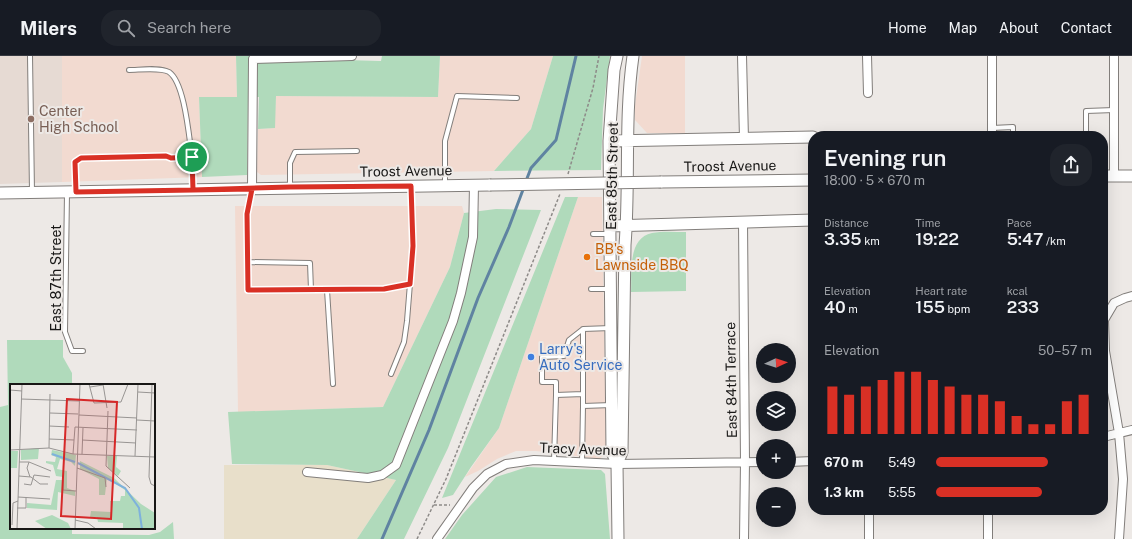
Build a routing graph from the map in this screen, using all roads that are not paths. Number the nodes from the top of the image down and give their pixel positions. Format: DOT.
graph roads {
  1 [pos="30,56"];
  2 [pos="349,56"];
  3 [pos="352,56"];
  4 [pos="617,56"];
  5 [pos="633,56"];
  6 [pos="742,56"];
  7 [pos="868,56"];
  8 [pos="992,56"];
  9 [pos="1114,56"];
  10 [pos="278,57"];
  11 [pos="129,70"];
  12 [pos="868,93"];
  13 [pos="517,98"];
  14 [pos="1114,110"];
  15 [pos="992,131"];
  16 [pos="996,131"];
  17 [pos="1012,131"];
  18 [pos="1086,131"];
  19 [pos="808,137"];
  20 [pos="744,138"];
  21 [pos="609,141"];
  22 [pos="627,142"];
  23 [pos="357,151"];
  24 [pos="192,157"];
  25 [pos="1108,176"];
  26 [pos="1114,176"];
  27 [pos="1132,176"];
  28 [pos="808,180"];
  29 [pos="474,185"];
  30 [pos="411,186"];
  31 [pos="445,186"];
  32 [pos="290,187"];
  33 [pos="252,189"];
  34 [pos="193,190"];
  35 [pos="32,192"];
  36 [pos="72,192"];
  37 [pos="0,193"];
  38 [pos="808,220"];
  39 [pos="743,221"];
  40 [pos="627,226"];
  41 [pos="610,230"];
  42 [pos="593,234"];
  43 [pos="248,262"];
  44 [pos="410,284"];
  45 [pos="591,289"];
  46 [pos="611,289"];
  47 [pos="311,290"];
  48 [pos="327,290"];
  49 [pos="1128,297"];
  50 [pos="1108,313"];
  51 [pos="611,328"];
  52 [pos="583,329"];
  53 [pos="83,351"];
  54 [pos="1108,364"];
  55 [pos="391,374"];
  56 [pos="333,384"];
  57 [pos="583,394"];
  58 [pos="556,395"];
  59 [pos="612,405"];
  60 [pos="583,406"];
  61 [pos="1132,430"];
  62 [pos="1119,433"];
  63 [pos="1108,436"];
  64 [pos="554,461"];
  65 [pos="808,461"];
  66 [pos="582,462"];
  67 [pos="745,462"];
  68 [pos="756,462"];
  69 [pos="796,462"];
  70 [pos="616,464"];
  71 [pos="307,472"];
  72 [pos="869,515"];
  73 [pos="988,515"];
  74 [pos="437,539"];
  75 [pos="618,539"];
  76 [pos="744,539"];
  77 [pos="869,539"];
  78 [pos="988,539"];
  79 [pos="1119,539"];
  1 -- 35 [label="lane"];
  2 -- 3 [label="street"];
  2 -- 10 [label="street"];
  4 -- 21 [label="main road, East 85th Street"];
  5 -- 22 [label="main road, East 85th Street"];
  6 -- 20 [label="street"];
  7 -- 12 [label="street"];
  8 -- 15 [label="street"];
  9 -- 14 [label="street"];
  10 -- 33 [label="street"];
  11 -- 24 [label="lane"];
  13 -- 31 [label="lane"];
  14 -- 18 [label="lane"];
  14 -- 26 [label="street"];
  16 -- 17 [label="lane"];
  19 -- 20 [label="main road"];
  20 -- 22 [label="main road"];
  21 -- 22 [label="main road"];
  21 -- 41 [label="main road, East 85th Street"];
  22 -- 40 [label="main road, East 85th Street"];
  23 -- 32 [label="lane"];
  24 -- 34 [label="lane"];
  24 -- 36 [label="lane"];
  25 -- 26 [label="main road"];
  26 -- 27 [label="main road"];
  28 -- 29 [label="main road, Troost Avenue, bridge"];
  29 -- 31 [label="main road, Troost Avenue"];
  29 -- 71 [label="street"];
  30 -- 31 [label="main road, Troost Avenue"];
  30 -- 32 [label="main road, Troost Avenue"];
  30 -- 44 [label="lane"];
  32 -- 33 [label="main road, Troost Avenue"];
  33 -- 34 [label="main road, Troost Avenue"];
  33 -- 43 [label="lane"];
  34 -- 36 [label="main road, Troost Avenue"];
  35 -- 36 [label="main road, Troost Avenue"];
  35 -- 37 [label="main road, Troost Avenue"];
  36 -- 53 [label="lane, East 87th Street"];
  38 -- 39 [label="main road"];
  39 -- 40 [label="main road"];
  39 -- 67 [label="street, East 84th Terrace"];
  40 -- 41 [label="main road"];
  40 -- 70 [label="main road, East 85th Street"];
  41 -- 42 [label="lane"];
  41 -- 46 [label="main road, East 85th Street"];
  43 -- 47 [label="lane"];
  43 -- 47 [label="lane"];
  44 -- 48 [label="lane"];
  44 -- 55 [label="lane"];
  45 -- 46 [label="lane"];
  46 -- 51 [label="main road, East 85th Street"];
  47 -- 48 [label="lane"];
  48 -- 56 [label="lane"];
  49 -- 50 [label="street"];
  51 -- 52 [label="lane"];
  51 -- 59 [label="main road, East 85th Street"];
  52 -- 57 [label="lane"];
  52 -- 58 [label="lane"];
  54 -- 62 [label="street"];
  57 -- 58 [label="lane"];
  57 -- 60 [label="lane"];
  58 -- 64 [label="lane"];
  59 -- 60 [label="lane"];
  59 -- 70 [label="main road, East 85th Street"];
  60 -- 66 [label="lane"];
  61 -- 62 [label="street"];
  62 -- 63 [label="street"];
  62 -- 79 [label="street"];
  64 -- 66 [label="street, Tracy Avenue"];
  64 -- 74 [label="street, Tracy Avenue"];
  65 -- 69 [label="street"];
  66 -- 70 [label="street, Tracy Avenue"];
  67 -- 68 [label="street, Tracy Avenue"];
  67 -- 70 [label="street, Tracy Avenue"];
  67 -- 76 [label="street, East 84th Terrace"];
  70 -- 75 [label="main road, East 85th Street"];
  72 -- 77 [label="street"];
  73 -- 78 [label="street"];
}
